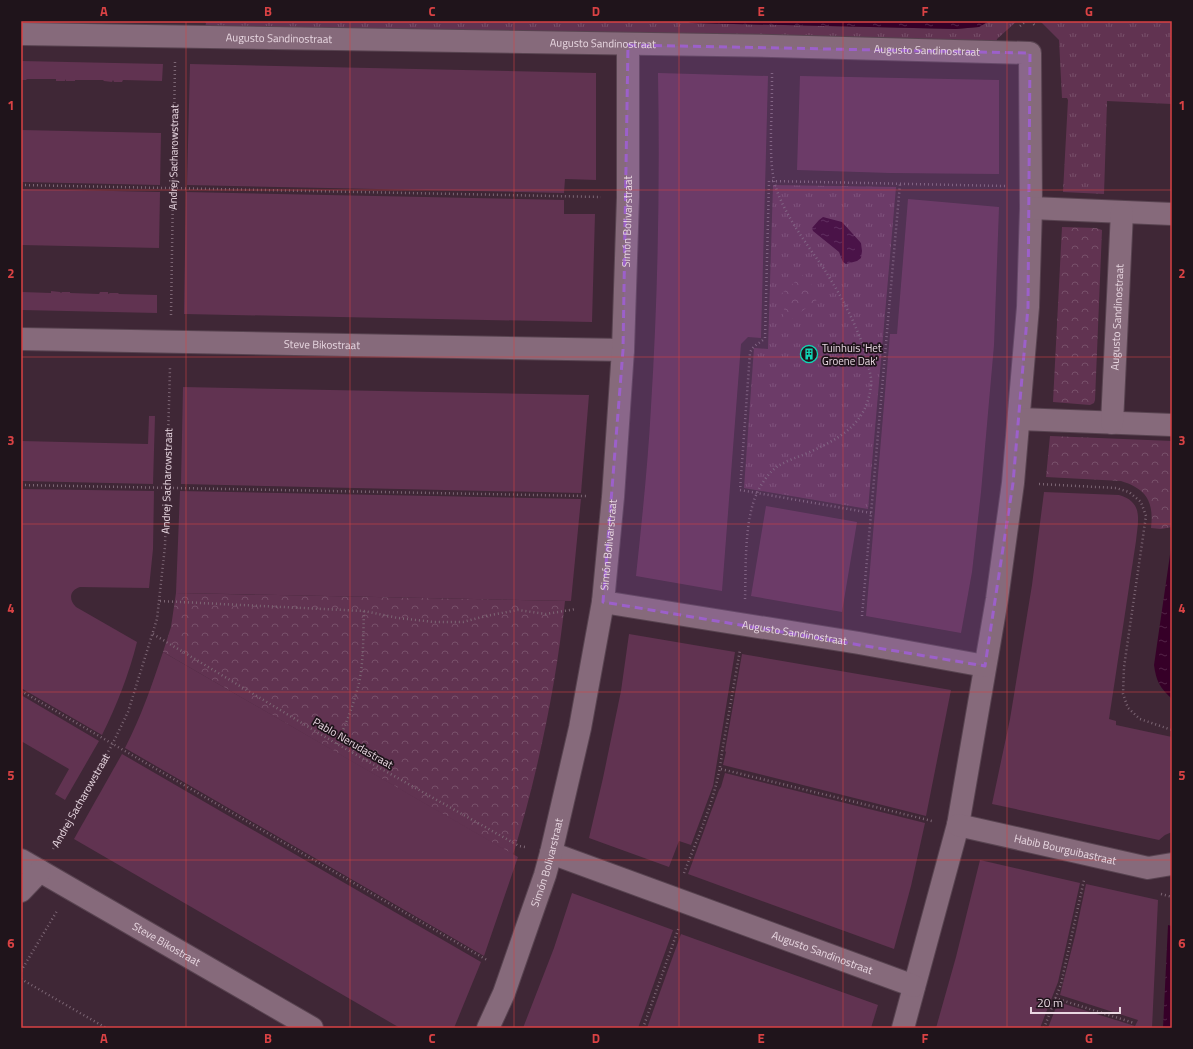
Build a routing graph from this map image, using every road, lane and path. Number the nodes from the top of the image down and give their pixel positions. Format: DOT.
graph roads {
  1 [pos="21,34"];
  2 [pos="176,36"];
  3 [pos="628,45"];
  4 [pos="772,46"];
  5 [pos="774,180"];
  6 [pos="900,184"];
  7 [pos="21,185"];
  8 [pos="173,188"];
  9 [pos="628,197"];
  10 [pos="1031,208"];
  11 [pos="1122,212"];
  12 [pos="1172,214"];
  13 [pos="21,339"];
  14 [pos="170,342"];
  15 [pos="623,350"];
  16 [pos="1019,419"];
  17 [pos="1112,422"];
  18 [pos="1172,425"];
  19 [pos="1013,483"];
  20 [pos="21,485"];
  21 [pos="168,488"];
  22 [pos="757,493"];
  23 [pos="613,497"];
  24 [pos="871,514"];
  25 [pos="160,601"];
  26 [pos="603,602"];
  27 [pos="364,611"];
  28 [pos="744,624"];
  29 [pos="153,634"];
  30 [pos="859,643"];
  31 [pos="985,666"];
  32 [pos="21,691"];
  33 [pos="1172,730"];
  34 [pos="337,744"];
  35 [pos="112,745"];
  36 [pos="721,769"];
  37 [pos="958,825"];
  38 [pos="551,854"];
  39 [pos="1089,854"];
  40 [pos="21,860"];
  41 [pos="1172,864"];
  42 [pos="40,871"];
  43 [pos="21,891"];
  44 [pos="687,903"];
  45 [pos="58,909"];
  46 [pos="21,971"];
  47 [pos="510,973"];
  48 [pos="21,979"];
  49 [pos="914,986"];
  50 [pos="1055,998"];
  51 [pos="1134,1023"];
  52 [pos="106,1028"];
  53 [pos="312,1028"];
  54 [pos="488,1028"];
  55 [pos="643,1028"];
  56 [pos="902,1028"];
  57 [pos="1044,1028"];
  1 -- 2 [label="street, Augusto Sandinostraat"];
  2 -- 3 [label="street, Augusto Sandinostraat"];
  2 -- 8 [label="path, Andrej Sacharowstraat"];
  3 -- 4 [label="street, Augusto Sandinostraat"];
  3 -- 9 [label="street, Simón Bolivarstraat"];
  4 -- 5 [label="path"];
  4 -- 10 [label="street, Augusto Sandinostraat"];
  5 -- 6 [label="path"];
  5 -- 22 [label="path"];
  5 -- 22 [label="path"];
  6 -- 10 [label="path"];
  6 -- 24 [label="path"];
  7 -- 8 [label="path"];
  8 -- 9 [label="path"];
  8 -- 14 [label="path, Andrej Sacharowstraat"];
  9 -- 15 [label="street, Simón Bolivarstraat"];
  10 -- 11 [label="street"];
  10 -- 16 [label="street, Augusto Sandinostraat"];
  11 -- 12 [label="street"];
  11 -- 17 [label="street, Augusto Sandinostraat"];
  13 -- 14 [label="street, Steve Bikostraat"];
  14 -- 15 [label="street, Steve Bikostraat"];
  14 -- 21 [label="path, Andrej Sacharowstraat"];
  15 -- 23 [label="street, Simón Bolivarstraat"];
  16 -- 17 [label="street"];
  16 -- 19 [label="street, Augusto Sandinostraat"];
  17 -- 18 [label="street"];
  19 -- 31 [label="street, Augusto Sandinostraat"];
  19 -- 33 [label="path"];
  20 -- 21 [label="path"];
  21 -- 23 [label="path"];
  21 -- 25 [label="path, Andrej Sacharowstraat"];
  22 -- 24 [label="path"];
  22 -- 28 [label="path"];
  23 -- 26 [label="street, Simón Bolivarstraat"];
  24 -- 30 [label="path"];
  25 -- 27 [label="path"];
  25 -- 29 [label="path, Andrej Sacharowstraat"];
  26 -- 27 [label="path"];
  26 -- 28 [label="street, Augusto Sandinostraat"];
  26 -- 38 [label="street, Simón Bolivarstraat"];
  27 -- 34 [label="path"];
  28 -- 30 [label="street, Augusto Sandinostraat"];
  28 -- 36 [label="path"];
  29 -- 34 [label="path, Pablo Nerudastraat"];
  29 -- 35 [label="path, Andrej Sacharowstraat"];
  30 -- 31 [label="street, Augusto Sandinostraat"];
  31 -- 37 [label="street, Augusto Sandinostraat"];
  32 -- 35 [label="path"];
  34 -- 38 [label="path, Pablo Nerudastraat"];
  35 -- 42 [label="path, Andrej Sacharowstraat"];
  35 -- 47 [label="path"];
  36 -- 37 [label="path"];
  36 -- 44 [label="path"];
  37 -- 39 [label="street, Habib Bourguibastraat"];
  37 -- 49 [label="street, Augusto Sandinostraat"];
  38 -- 44 [label="street, Augusto Sandinostraat"];
  38 -- 47 [label="street, Simón Bolivarstraat"];
  39 -- 41 [label="street, Habib Bourguibastraat"];
  39 -- 50 [label="path"];
  40 -- 42 [label="street, Steve Bikostraat"];
  42 -- 43 [label="street"];
  42 -- 53 [label="street, Steve Bikostraat"];
  44 -- 49 [label="street, Augusto Sandinostraat"];
  44 -- 55 [label="path"];
  45 -- 46 [label="path"];
  47 -- 54 [label="street, Simón Bolivarstraat"];
  48 -- 52 [label="path"];
  49 -- 56 [label="street, Augusto Sandinostraat"];
  50 -- 51 [label="path"];
  50 -- 57 [label="path"];
}
